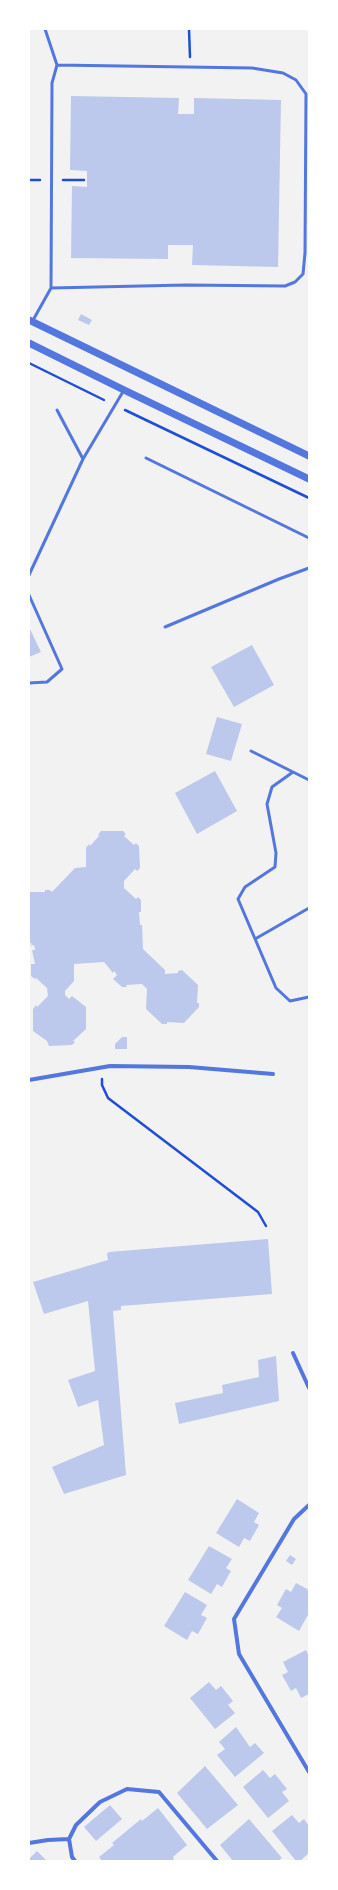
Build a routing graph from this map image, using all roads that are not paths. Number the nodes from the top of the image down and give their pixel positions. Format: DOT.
graph roads {
  1 [pos="45,29"];
  2 [pos="57,65"];
  3 [pos="52,288"];
  4 [pos="31,321"];
  5 [pos="29,343"];
  6 [pos="124,390"];
  7 [pos="57,410"];
  8 [pos="309,456"];
  9 [pos="146,458"];
  10 [pos="83,459"];
  11 [pos="309,479"];
  12 [pos="309,538"];
  13 [pos="309,568"];
  14 [pos="29,575"];
  15 [pos="29,595"];
  16 [pos="164,627"];
  17 [pos="29,682"];
  18 [pos="251,751"];
  19 [pos="293,772"];
  20 [pos="309,780"];
  21 [pos="309,908"];
  22 [pos="254,939"];
  23 [pos="309,997"];
  24 [pos="273,1074"];
  25 [pos="29,1080"];
  26 [pos="293,1353"];
  27 [pos="309,1388"];
  28 [pos="309,1505"];
  29 [pos="309,1772"];
  30 [pos="69,1839"];
  31 [pos="29,1842"];
  32 [pos="75,1861"];
  33 [pos="217,1861"];
  1 -- 2 [label="lane"];
  2 -- 3 [label="lane"];
  2 -- 3 [label="lane"];
  3 -- 4 [label="lane"];
  4 -- 8 [label="street"];
  5 -- 6 [label="street"];
  6 -- 10 [label="lane"];
  6 -- 11 [label="street"];
  7 -- 10 [label="lane"];
  9 -- 12 [label="lane"];
  10 -- 14 [label="lane"];
  13 -- 16 [label="lane"];
  15 -- 17 [label="lane"];
  18 -- 19 [label="lane"];
  19 -- 20 [label="lane"];
  19 -- 22 [label="lane"];
  21 -- 22 [label="lane"];
  22 -- 23 [label="lane"];
  24 -- 25 [label="street"];
  26 -- 27 [label="street"];
  28 -- 29 [label="street"];
  30 -- 31 [label="street"];
  30 -- 32 [label="street"];
  30 -- 33 [label="street"];
}
